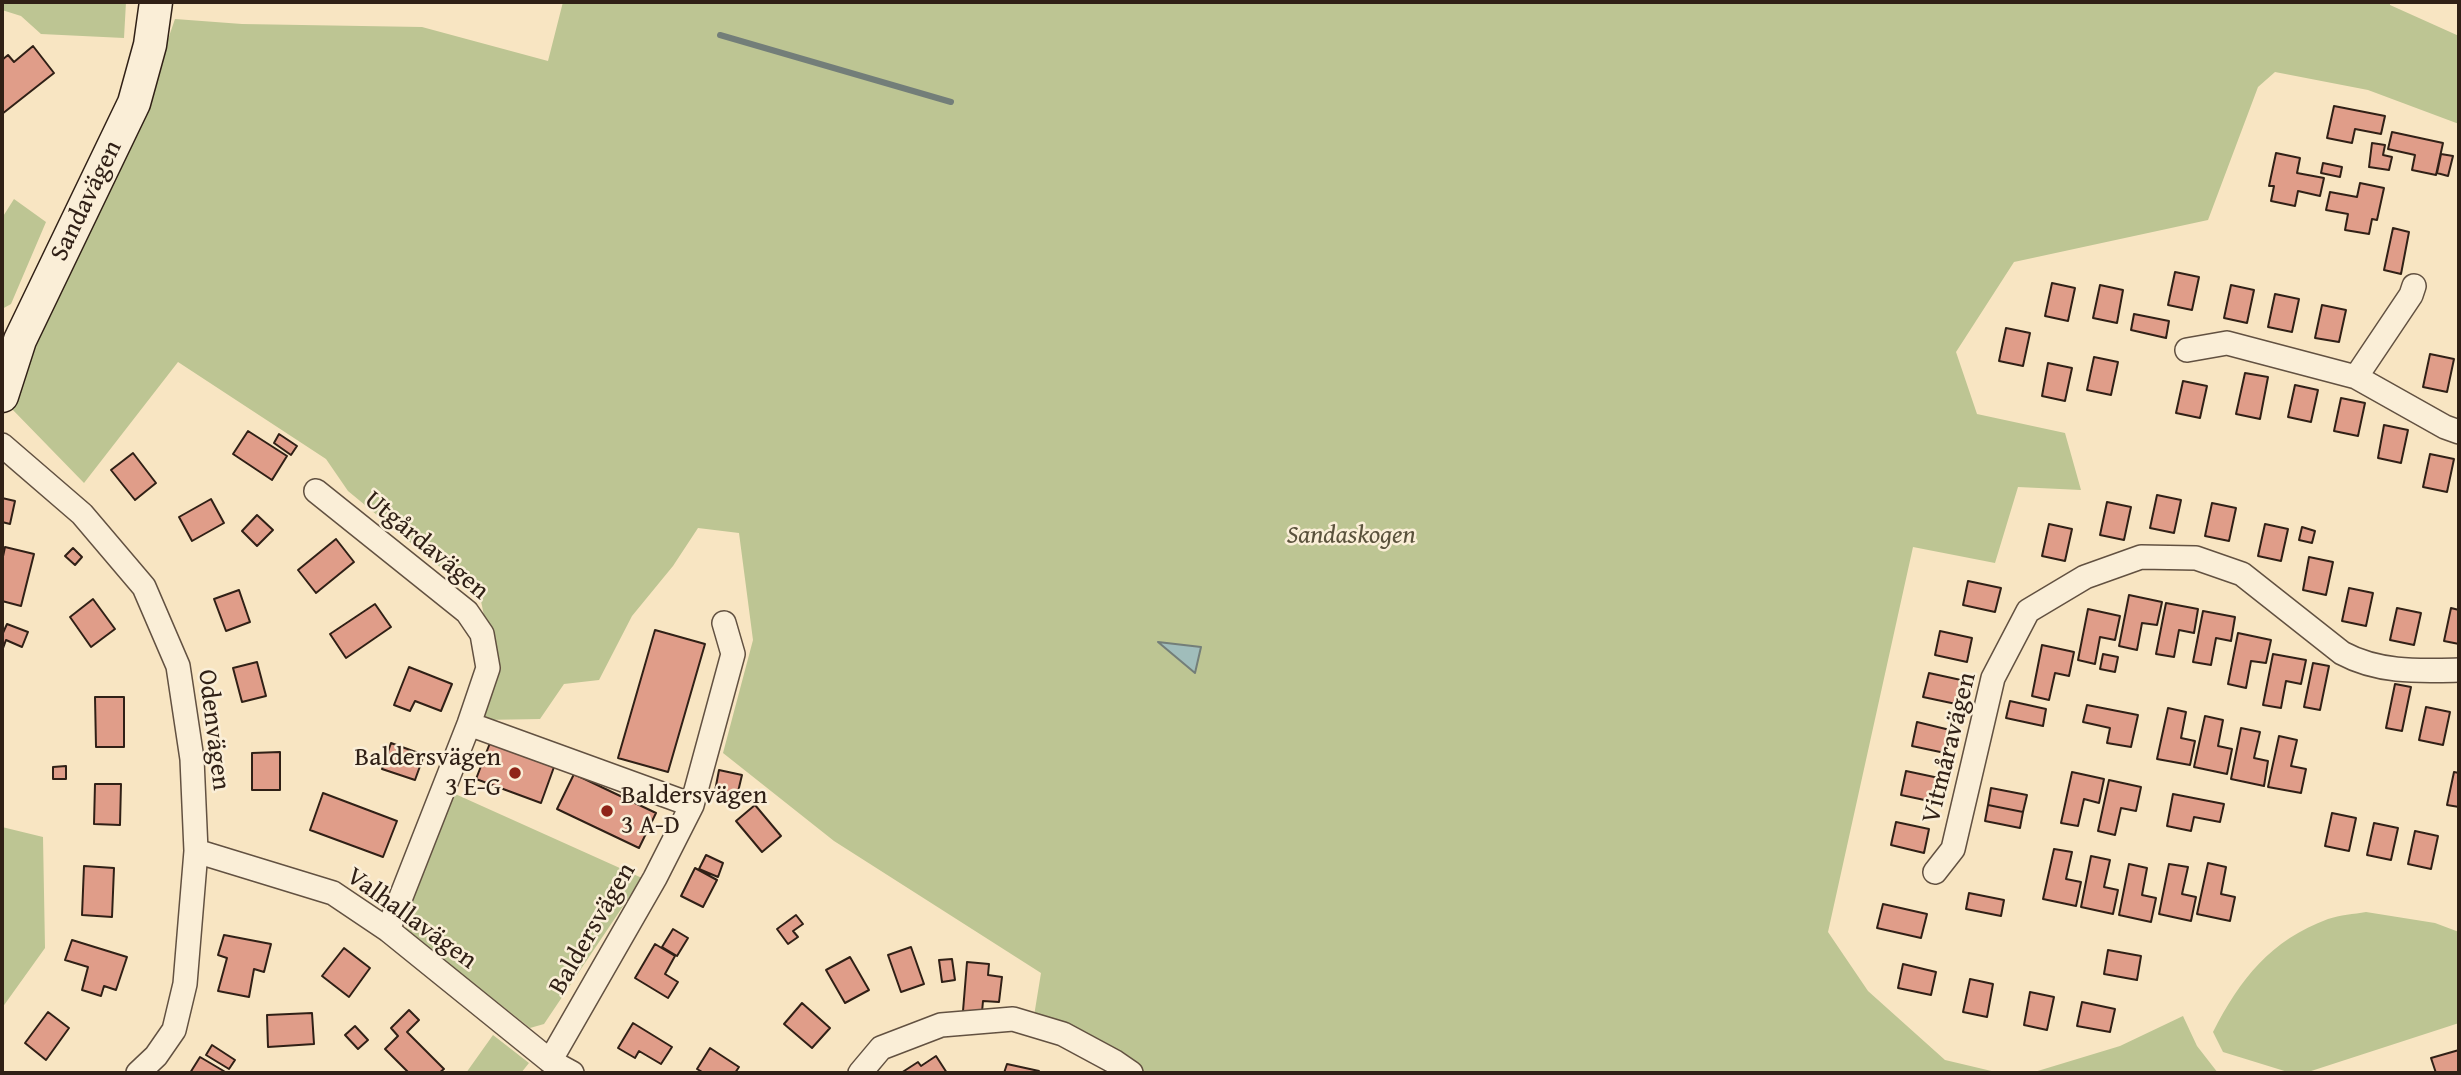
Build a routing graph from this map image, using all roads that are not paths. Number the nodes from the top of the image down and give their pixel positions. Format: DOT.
graph roads {
  1 [pos="156,2"];
  2 [pos="2414,286"];
  3 [pos="2188,350"];
  4 [pos="2356,377"];
  5 [pos="2,396"];
  6 [pos="2459,432"];
  7 [pos="2,445"];
  8 [pos="316,491"];
  9 [pos="723,623"];
  10 [pos="2459,670"];
  11 [pos="469,724"];
  12 [pos="692,805"];
  13 [pos="197,851"];
  14 [pos="1935,872"];
  15 [pos="388,930"];
  16 [pos="551,1061"];
  17 [pos="138,1073"];
  18 [pos="572,1073"];
  19 [pos="860,1073"];
  20 [pos="1131,1073"];
  1 -- 5 [label="street, Sandavägen"];
  2 -- 4 [label="street"];
  3 -- 4 [label="street"];
  4 -- 6 [label="street"];
  7 -- 13 [label="street, Odenvägen"];
  8 -- 11 [label="street, Utgårdavägen"];
  9 -- 12 [label="street, Baldersvägen"];
  10 -- 14 [label="street, Vitmåravägen"];
  11 -- 12 [label="street"];
  11 -- 15 [label="street, Utgårdavägen"];
  12 -- 16 [label="street, Baldersvägen"];
  13 -- 15 [label="street, Valhallavägen"];
  13 -- 17 [label="street, Odenvägen"];
  15 -- 16 [label="street, Valhallavägen"];
  16 -- 18 [label="street, Valhallavägen"];
  19 -- 20 [label="street"];
}
